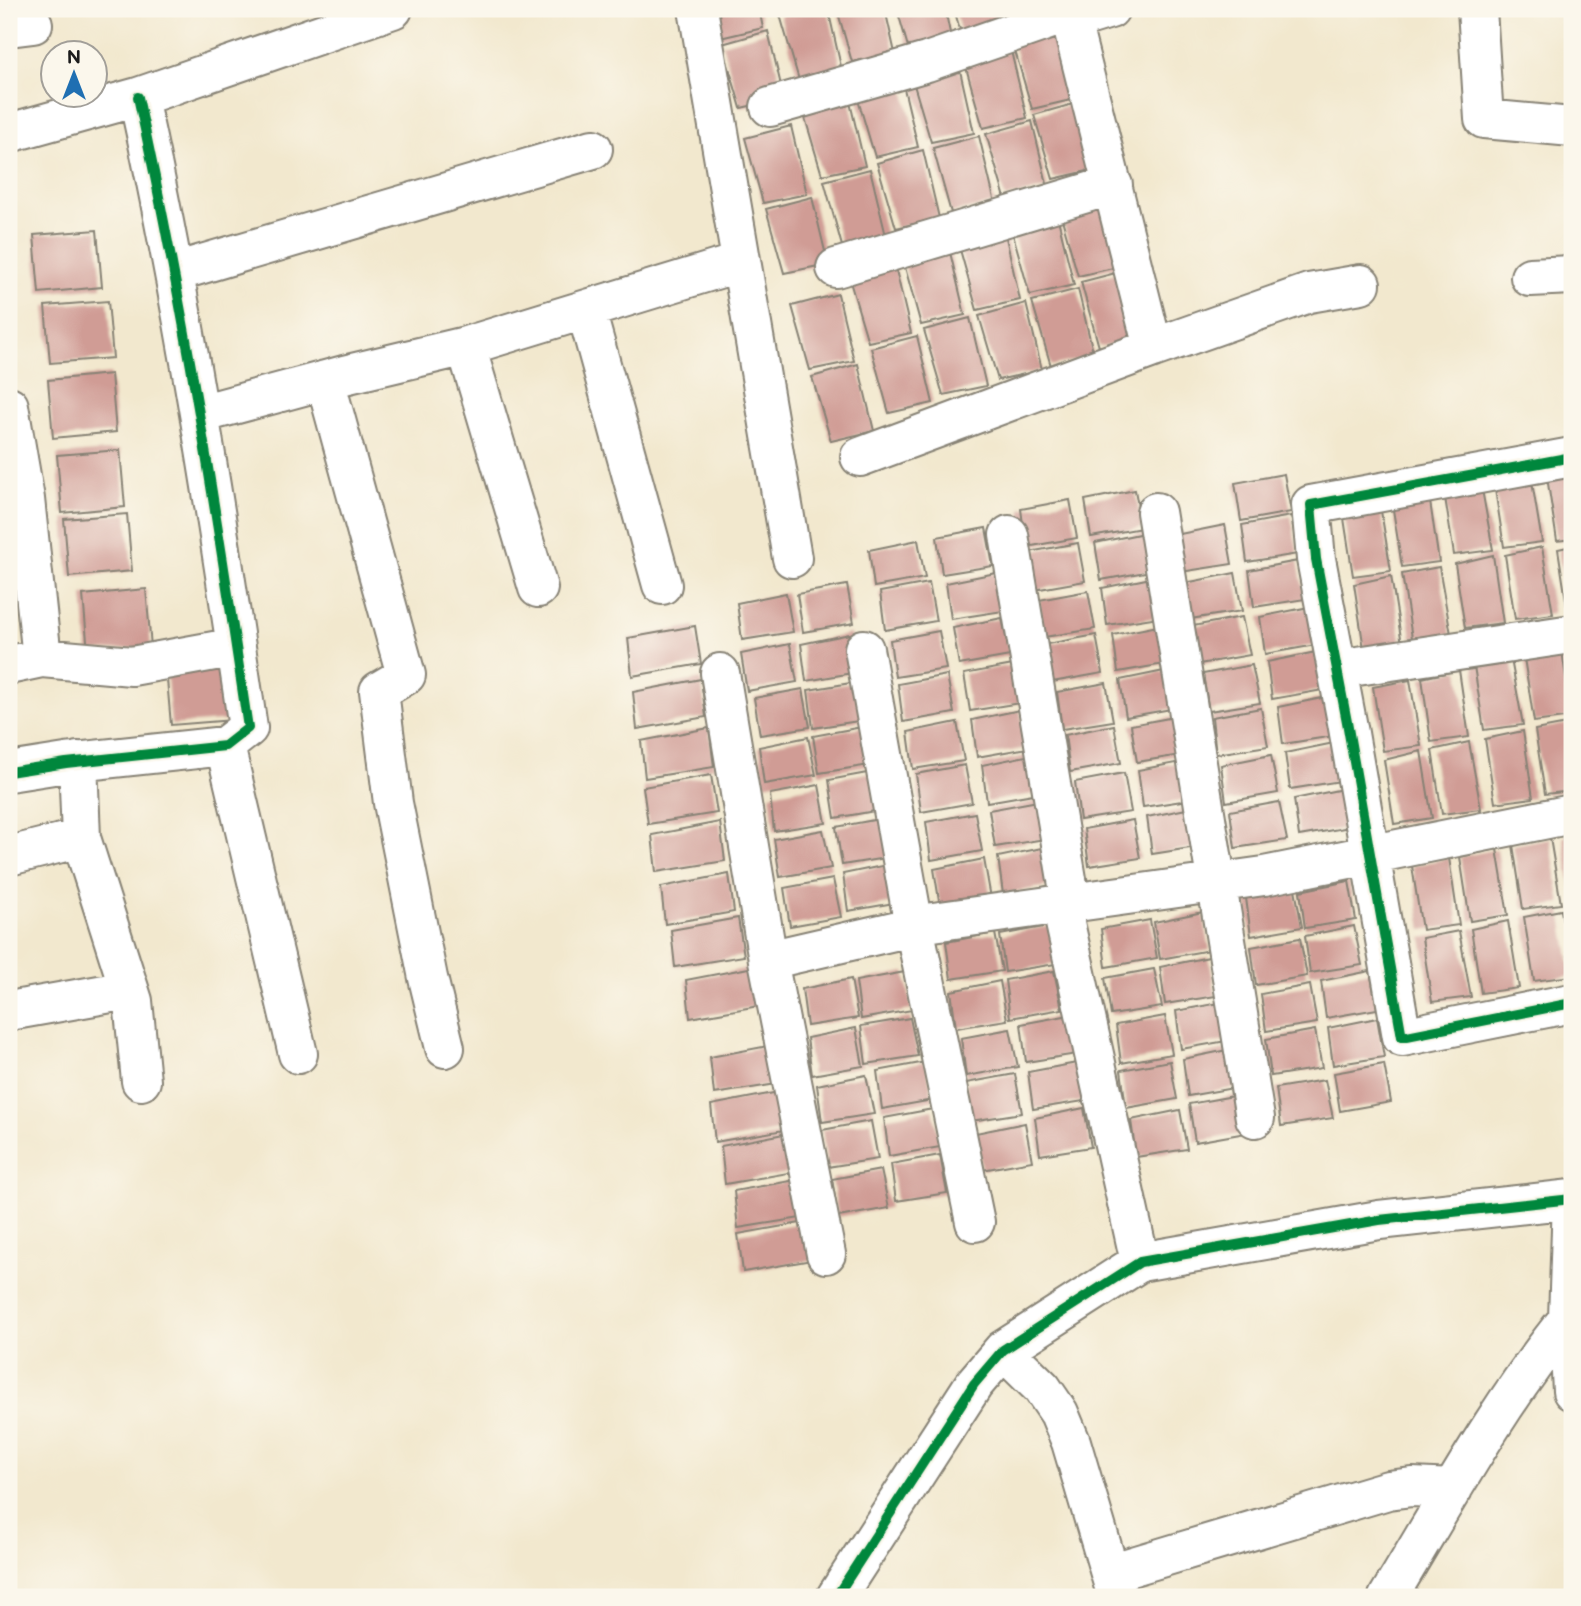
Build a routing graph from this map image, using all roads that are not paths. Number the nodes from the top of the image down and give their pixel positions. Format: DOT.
graph roads {
  1 [pos="393,9"];
  2 [pos="698,9"];
  3 [pos="1110,9"];
  4 [pos="1478,9"];
  5 [pos="1070,14"];
  6 [pos="138,97"];
  7 [pos="770,107"];
  8 [pos="1572,127"];
  9 [pos="9,133"];
  10 [pos="593,149"];
  11 [pos="1112,185"];
  12 [pos="741,262"];
  13 [pos="836,268"];
  14 [pos="175,272"];
  15 [pos="1572,275"];
  16 [pos="1530,276"];
  17 [pos="1361,284"];
  18 [pos="586,310"];
  19 [pos="466,346"];
  20 [pos="1153,348"];
  21 [pos="325,380"];
  22 [pos="9,407"];
  23 [pos="200,414"];
  24 [pos="860,457"];
  25 [pos="1572,457"];
  26 [pos="1156,512"];
  27 [pos="1009,535"];
  28 [pos="792,558"];
  29 [pos="662,585"];
  30 [pos="538,588"];
  31 [pos="1572,634"];
  32 [pos="236,647"];
  33 [pos="864,649"];
  34 [pos="25,662"];
  35 [pos="1337,669"];
  36 [pos="720,673"];
  37 [pos="225,746"];
  38 [pos="78,761"];
  39 [pos="9,772"];
  40 [pos="1572,814"];
  41 [pos="81,838"];
  42 [pos="1370,855"];
  43 [pos="9,856"];
  44 [pos="1217,883"];
  45 [pos="1066,904"];
  46 [pos="914,926"];
  47 [pos="768,960"];
  48 [pos="128,990"];
  49 [pos="1572,1003"];
  50 [pos="9,1012"];
  51 [pos="445,1048"];
  52 [pos="298,1054"];
  53 [pos="141,1081"];
  54 [pos="1255,1118"];
  55 [pos="1572,1199"];
  56 [pos="975,1222"];
  57 [pos="826,1254"];
  58 [pos="1140,1262"];
  59 [pos="1568,1319"];
  60 [pos="1003,1350"];
  61 [pos="1572,1391"];
  62 [pos="1453,1489"];
  63 [pos="1113,1585"];
  64 [pos="836,1597"];
  65 [pos="1388,1597"];
  1 -- 6 [label="street"];
  2 -- 12 [label="street"];
  3 -- 5 [label="street"];
  4 -- 8 [label="street"];
  5 -- 7 [label="street"];
  5 -- 11 [label="street"];
  6 -- 9 [label="street"];
  6 -- 14 [label="street"];
  10 -- 14 [label="street"];
  11 -- 13 [label="street"];
  11 -- 20 [label="street"];
  12 -- 18 [label="street"];
  12 -- 28 [label="street"];
  14 -- 23 [label="street"];
  15 -- 16 [label="street"];
  17 -- 20 [label="street"];
  18 -- 19 [label="street"];
  18 -- 29 [label="street"];
  19 -- 21 [label="street"];
  19 -- 30 [label="street"];
  20 -- 24 [label="street"];
  21 -- 23 [label="street"];
  21 -- 51 [label="street"];
  22 -- 34 [label="street"];
  23 -- 32 [label="street"];
  25 -- 35 [label="street"];
  26 -- 44 [label="street"];
  27 -- 45 [label="street"];
  31 -- 35 [label="street"];
  32 -- 34 [label="street"];
  32 -- 37 [label="street"];
  33 -- 46 [label="street"];
  35 -- 42 [label="street"];
  36 -- 47 [label="street"];
  37 -- 38 [label="street"];
  37 -- 52 [label="street"];
  38 -- 39 [label="street"];
  38 -- 41 [label="street"];
  40 -- 42 [label="street"];
  41 -- 43 [label="street"];
  41 -- 48 [label="street"];
  42 -- 44 [label="street"];
  42 -- 49 [label="street"];
  44 -- 45 [label="street"];
  44 -- 54 [label="street"];
  45 -- 46 [label="street"];
  45 -- 58 [label="street"];
  46 -- 47 [label="street"];
  46 -- 56 [label="street"];
  47 -- 57 [label="street"];
  48 -- 50 [label="street"];
  48 -- 53 [label="street"];
  55 -- 58 [label="street"];
  55 -- 59 [label="street"];
  58 -- 60 [label="street"];
  59 -- 61 [label="street"];
  59 -- 62 [label="street"];
  60 -- 63 [label="street"];
  60 -- 64 [label="street"];
  62 -- 63 [label="street"];
  62 -- 65 [label="street"];
}
